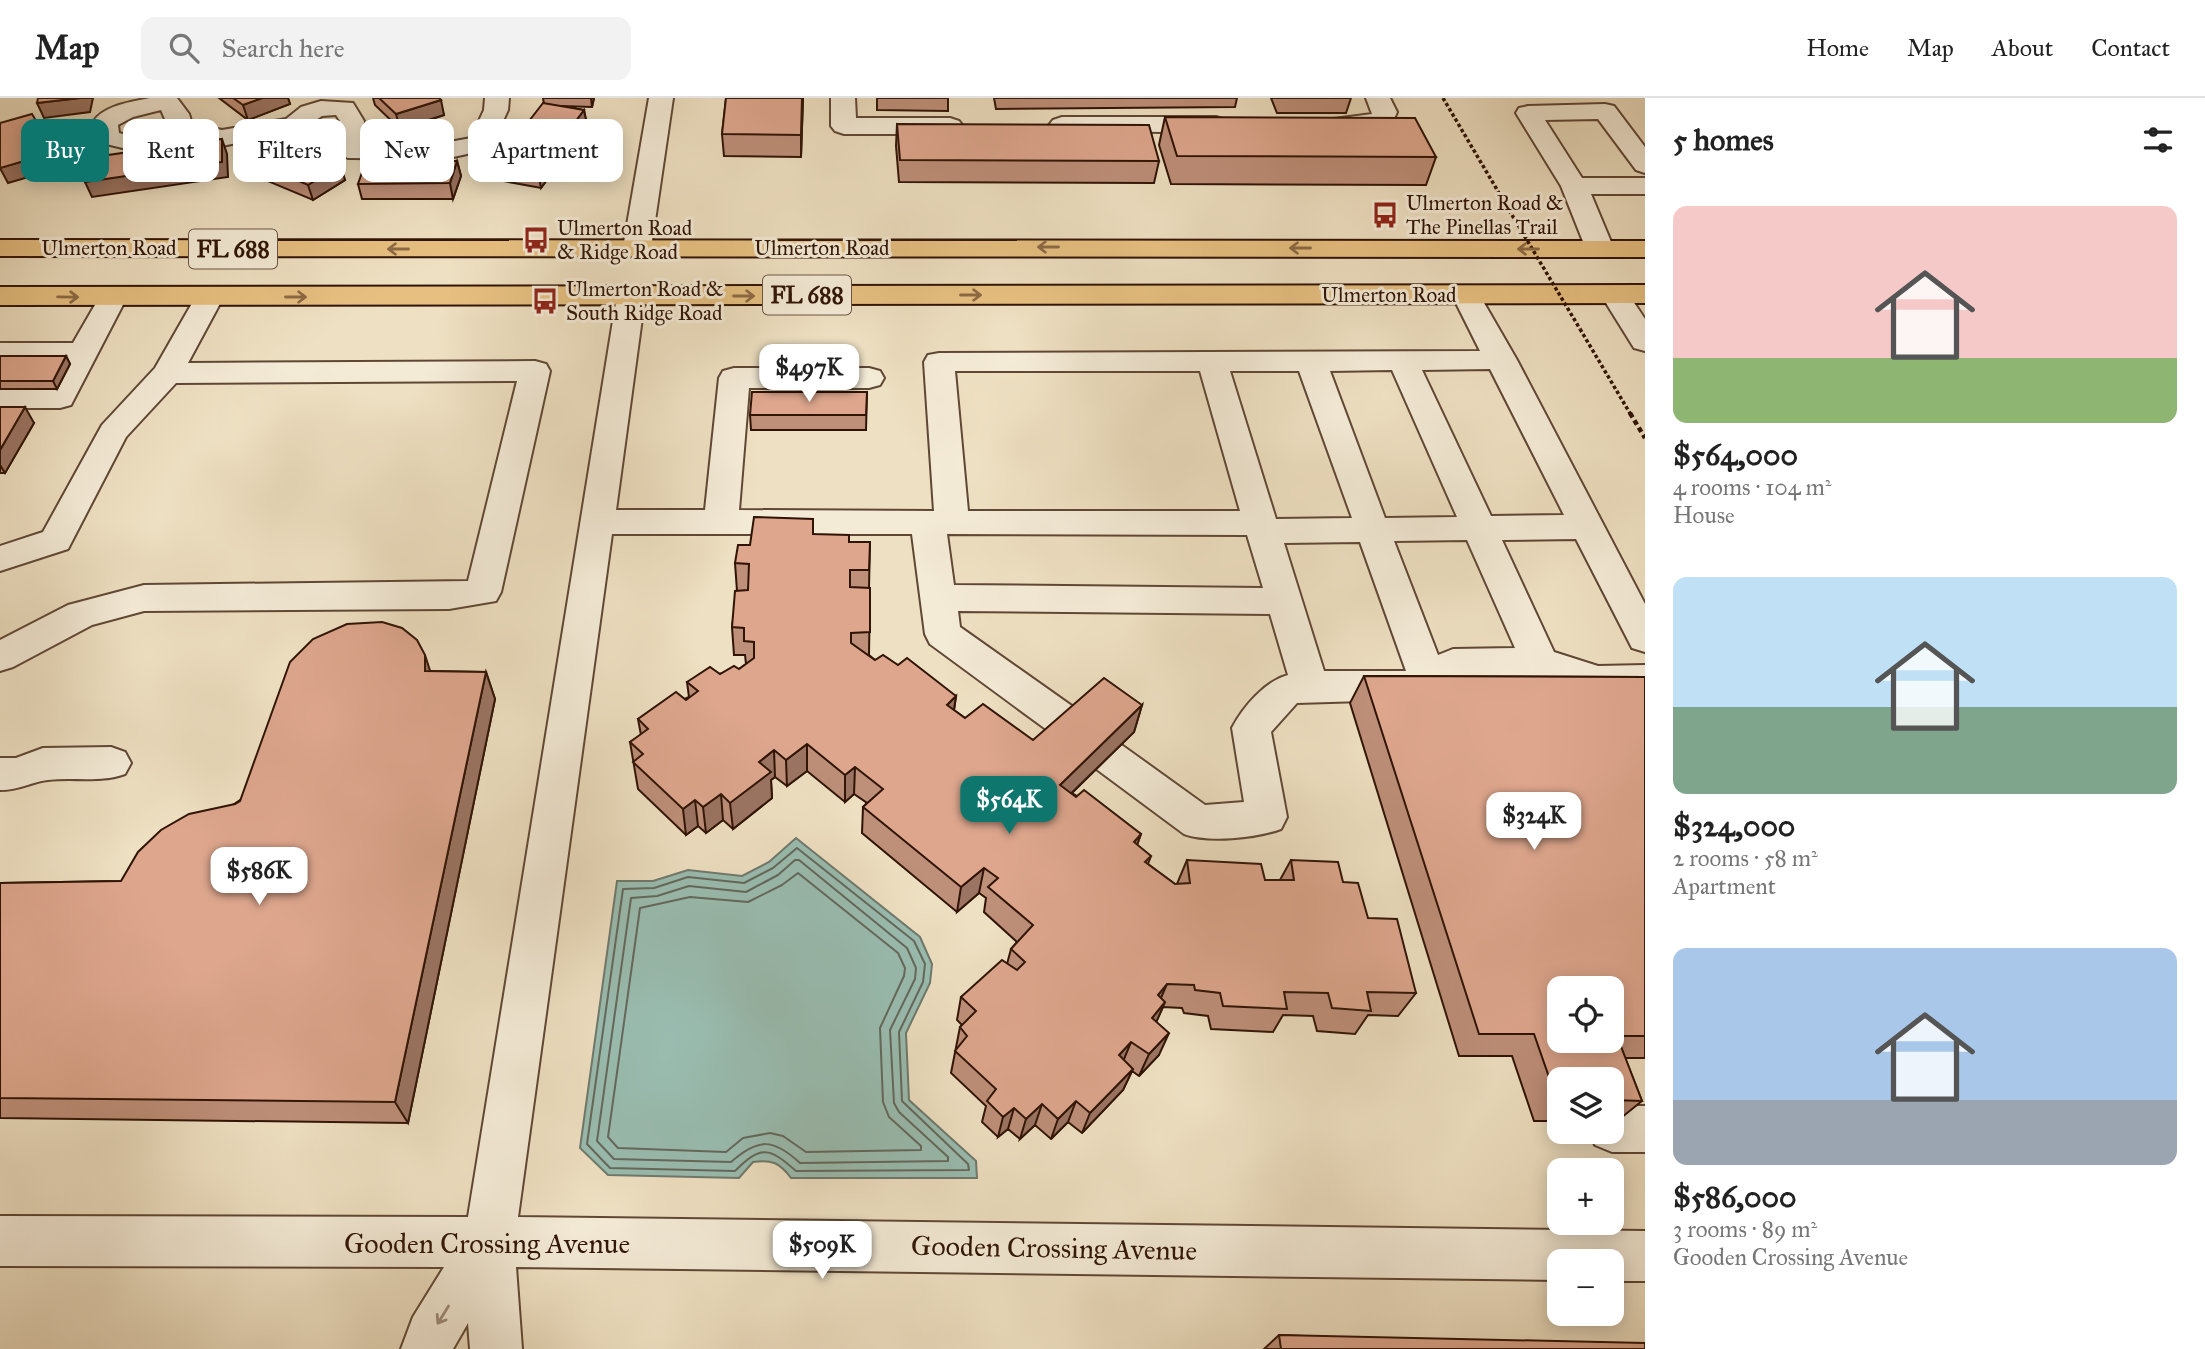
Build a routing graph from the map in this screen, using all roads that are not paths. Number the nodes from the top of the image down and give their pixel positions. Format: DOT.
graph roads {
  1 [pos="498,98"];
  2 [pos="661,98"];
  3 [pos="843,98"];
  4 [pos="1378,98"];
  5 [pos="164,100"];
  6 [pos="178,119"];
  7 [pos="299,119"];
  8 [pos="1237,125"];
  9 [pos="1304,125"];
  10 [pos="979,126"];
  11 [pos="1033,126"];
  12 [pos="123,143"];
  13 [pos="348,150"];
  14 [pos="1645,165"];
  15 [pos="1574,186"];
  16 [pos="1645,186"];
  17 [pos="1154,247"];
  18 [pos="0,248"];
  19 [pos="637,248"];
  20 [pos="1600,249"];
  21 [pos="1645,249"];
  22 [pos="1645,274"];
  23 [pos="1087,295"];
  24 [pos="1465,295"];
  25 [pos="1615,295"];
  26 [pos="1645,295"];
  27 [pos="0,296"];
  28 [pos="631,296"];
  29 [pos="113,297"];
  30 [pos="209,298"];
  31 [pos="1644,338"];
  32 [pos="0,352"];
  33 [pos="1502,360"];
  34 [pos="1311,361"];
  35 [pos="1403,361"];
  36 [pos="1212,362"];
  37 [pos="168,373"];
  38 [pos="39,376"];
  39 [pos="869,378"];
  40 [pos="597,522"];
  41 [pos="721,522"];
  42 [pos="940,524"];
  43 [pos="1262,527"];
  44 [pos="1477,527"];
  45 [pos="1588,527"];
  46 [pos="1372,529"];
  47 [pos="0,559"];
  48 [pos="938,598"];
  49 [pos="1284,601"];
  50 [pos="1645,638"];
  51 [pos="0,657"];
  52 [pos="1540,662"];
  53 [pos="1645,679"];
  54 [pos="1430,685"];
  55 [pos="1310,686"];
  56 [pos="1073,727"];
  57 [pos="0,752"];
  58 [pos="1109,757"];
  59 [pos="111,763"];
  60 [pos="43,764"];
  61 [pos="0,774"];
  62 [pos="1624,1129"];
  63 [pos="1645,1129"];
  64 [pos="0,1241"];
  65 [pos="489,1242"];
  66 [pos="1645,1256"];
  67 [pos="427,1349"];
  68 [pos="496,1349"];
  1 -- 13 [label="street"];
  2 -- 19 [label="street"];
  3 -- 10 [label="street"];
  4 -- 9 [label="street"];
  5 -- 6 [label="street"];
  5 -- 12 [label="street"];
  7 -- 13 [label="street"];
  8 -- 11 [label="street"];
  14 -- 15 [label="street"];
  15 -- 16 [label="street"];
  15 -- 20 [label="street"];
  17 -- 19 [label="main road, Ulmerton Road / FL 688, one-way"];
  20 -- 17 [label="main road, Ulmerton Road / FL 688, one-way"];
  17 -- 28 [label="main road"];
  19 -- 18 [label="main road, Ulmerton Road / FL 688, one-way"];
  20 -- 21 [label="main road, Ulmerton Road / FL 688"];
  20 -- 23 [label="main road"];
  22 -- 25 [label="main road"];
  23 -- 24 [label="main road, Ulmerton Road / FL 688"];
  28 -- 23 [label="main road, Ulmerton Road / FL 688, one-way"];
  24 -- 25 [label="main road, Ulmerton Road / FL 688"];
  24 -- 33 [label="street"];
  25 -- 26 [label="main road, Ulmerton Road / FL 688"];
  25 -- 31 [label="street"];
  27 -- 29 [label="main road, Ulmerton Road / FL 688, one-way"];
  30 -- 28 [label="main road, Ulmerton Road / FL 688, one-way"];
  28 -- 40 [label="street"];
  29 -- 30 [label="main road, Ulmerton Road / FL 688"];
  29 -- 38 [label="street"];
  30 -- 37 [label="street"];
  32 -- 38 [label="street"];
  33 -- 35 [label="street"];
  33 -- 45 [label="street"];
  34 -- 35 [label="street"];
  34 -- 36 [label="street"];
  34 -- 46 [label="street"];
  35 -- 44 [label="street"];
  36 -- 42 [label="street"];
  36 -- 43 [label="street"];
  37 -- 47 [label="street"];
  37 -- 51 [label="street"];
  39 -- 41 [label="street"];
  40 -- 41 [label="street"];
  40 -- 65 [label="street"];
  41 -- 42 [label="street"];
  42 -- 43 [label="street"];
  42 -- 48 [label="street"];
  43 -- 46 [label="street"];
  43 -- 49 [label="street"];
  44 -- 45 [label="street"];
  44 -- 46 [label="street"];
  44 -- 52 [label="street"];
  45 -- 50 [label="street"];
  46 -- 54 [label="street"];
  48 -- 49 [label="street"];
  48 -- 56 [label="street"];
  49 -- 55 [label="street"];
  52 -- 53 [label="street"];
  52 -- 54 [label="street"];
  54 -- 55 [label="street"];
  55 -- 58 [label="street"];
  57 -- 60 [label="street"];
  59 -- 60 [label="street"];
  60 -- 61 [label="street"];
  62 -- 63 [label="street"];
  64 -- 65 [label="street, Gooden Crossing Avenue"];
  65 -- 66 [label="street, Gooden Crossing Avenue"];
  65 -- 67 [label="street, one-way"];
  65 -- 68 [label="street"];
}
